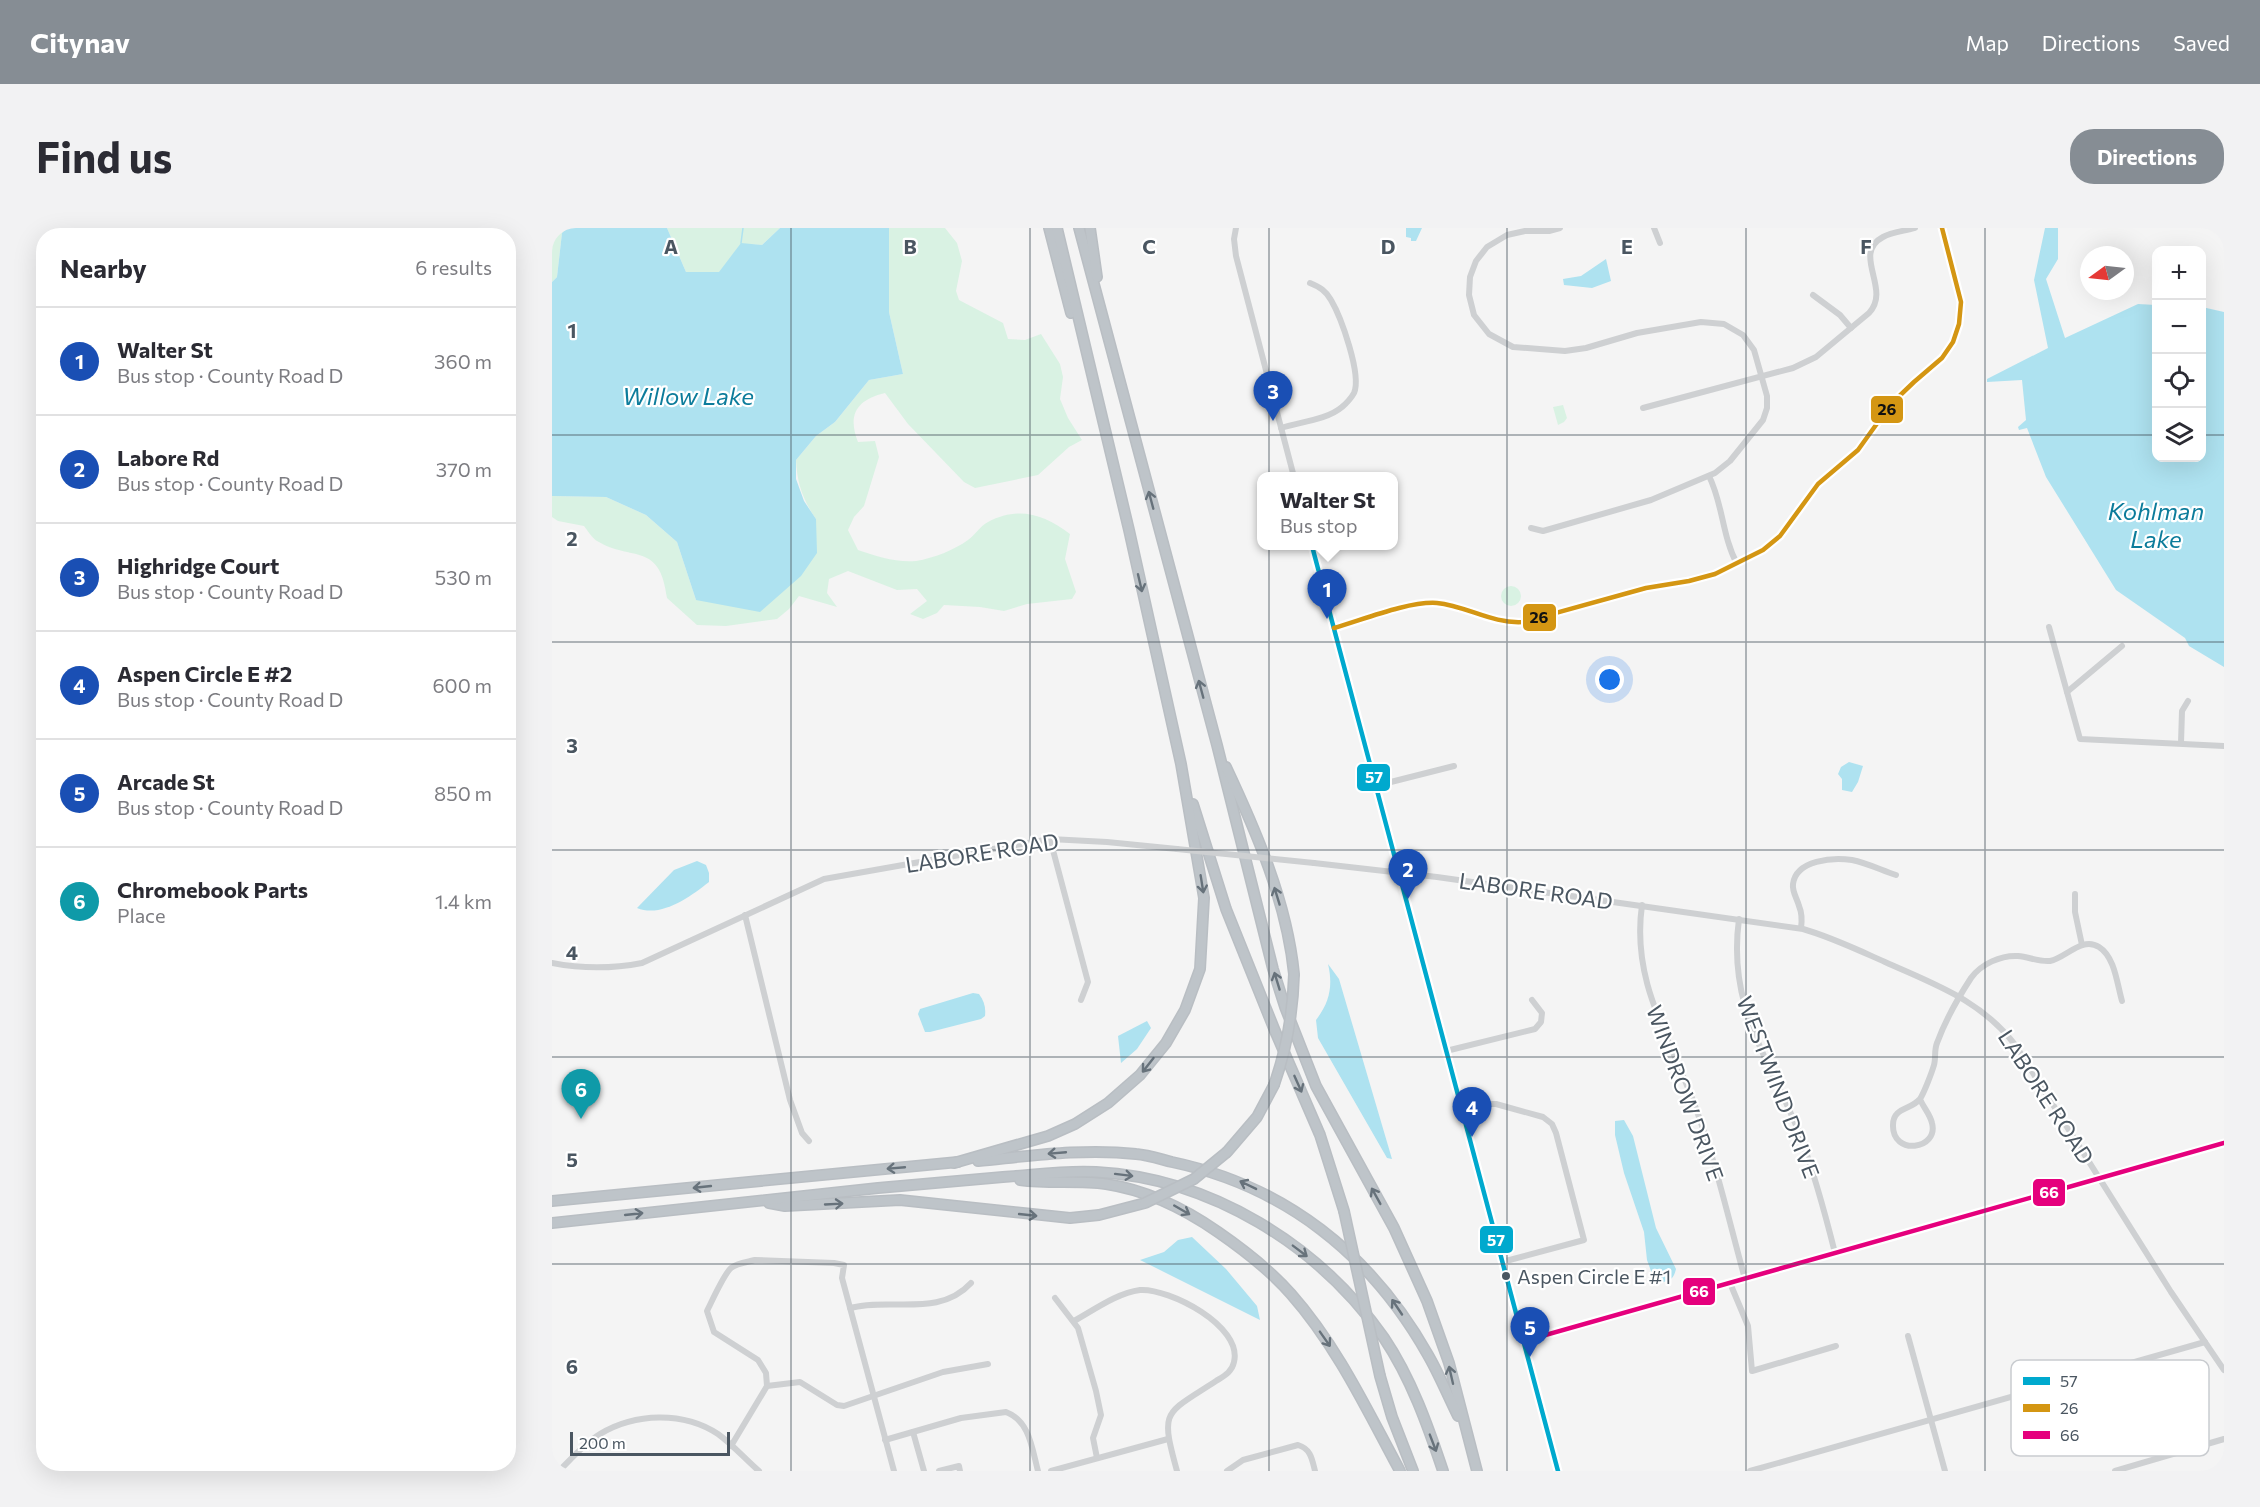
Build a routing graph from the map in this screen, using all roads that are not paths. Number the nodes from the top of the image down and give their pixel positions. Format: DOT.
graph roads {
  1 [pos="1049,228"];
  2 [pos="1057,228"];
  3 [pos="1079,228"];
  4 [pos="1090,228"];
  5 [pos="1236,228"];
  6 [pos="1560,228"];
  7 [pos="1654,228"];
  8 [pos="1915,228"];
  9 [pos="1942,228"];
  10 [pos="1660,243"];
  11 [pos="1310,283"];
  12 [pos="1813,295"];
  13 [pos="1099,300"];
  14 [pos="1851,328"];
  15 [pos="1762,377"];
  16 [pos="1643,408"];
  17 [pos="1281,428"];
  18 [pos="1108,444"];
  19 [pos="1293,472"];
  20 [pos="1708,476"];
  21 [pos="1531,528"];
  22 [pos="1313,550"];
  23 [pos="1737,564"];
  24 [pos="2049,627"];
  25 [pos="1334,628"];
  26 [pos="2122,646"];
  27 [pos="2067,692"];
  28 [pos="2188,701"];
  29 [pos="2181,743"];
  30 [pos="1216,745"];
  31 [pos="2224,746"];
  32 [pos="1181,764"];
  33 [pos="1454,766"];
  34 [pos="1375,786"];
  35 [pos="1050,839"];
  36 [pos="1399,873"];
  37 [pos="1896,875"];
  38 [pos="2075,894"];
  39 [pos="1641,905"];
  40 [pos="745,915"];
  41 [pos="1739,919"];
  42 [pos="1801,928"];
  43 [pos="2082,945"];
  44 [pos="552,963"];
  45 [pos="1960,996"];
  46 [pos="1081,1000"];
  47 [pos="1532,1000"];
  48 [pos="2122,1000"];
  49 [pos="1446,1052"];
  50 [pos="1920,1099"];
  51 [pos="1462,1110"];
  52 [pos="810,1141"];
  53 [pos="2224,1143"];
  54 [pos="954,1163"];
  55 [pos="1003,1177"];
  56 [pos="2098,1179"];
  57 [pos="552,1201"];
  58 [pos="755,1201"];
  59 [pos="552,1222"];
  60 [pos="1835,1253"];
  61 [pos="1502,1262"];
  62 [pos="1744,1279"];
  63 [pos="1730,1283"];
  64 [pos="971,1284"];
  65 [pos="1055,1298"];
  66 [pos="850,1308"];
  67 [pos="1074,1321"];
  68 [pos="1908,1336"];
  69 [pos="1524,1341"];
  70 [pos="2205,1342"];
  71 [pos="1836,1346"];
  72 [pos="2141,1360"];
  73 [pos="988,1364"];
  74 [pos="2224,1370"];
  75 [pos="767,1386"];
  76 [pos="873,1395"];
  77 [pos="2011,1397"];
  78 [pos="1931,1419"];
  79 [pos="913,1432"];
  80 [pos="1465,1432"];
  81 [pos="2224,1439"];
  82 [pos="885,1440"];
  83 [pos="1169,1442"];
  84 [pos="2209,1443"];
  85 [pos="731,1446"];
  86 [pos="2166,1456"];
  87 [pos="1097,1458"];
  88 [pos="1082,1466"];
  89 [pos="559,1471"];
  90 [pos="759,1471"];
  91 [pos="894,1471"];
  92 [pos="924,1471"];
  93 [pos="939,1471"];
  94 [pos="960,1471"];
  95 [pos="1038,1471"];
  96 [pos="1051,1471"];
  97 [pos="1177,1471"];
  98 [pos="1227,1471"];
  99 [pos="1315,1471"];
  100 [pos="1401,1471"];
  101 [pos="1413,1471"];
  102 [pos="1443,1471"];
  103 [pos="1477,1471"];
  104 [pos="1558,1471"];
  105 [pos="1750,1471"];
  106 [pos="1945,1471"];
  107 [pos="2115,1471"];
  1 -- 18 [label="highway"];
  2 -- 18 [label="highway"];
  3 -- 13 [label="highway"];
  4 -- 13 [label="highway"];
  5 -- 17 [label="street"];
  6 -- 15 [label="street"];
  7 -- 10 [label="street"];
  8 -- 14 [label="street"];
  9 -- 23 [label="street"];
  11 -- 17 [label="street"];
  12 -- 14 [label="street"];
  30 -- 13 [label="highway, one-way"];
  14 -- 15 [label="street"];
  15 -- 16 [label="street"];
  15 -- 20 [label="street"];
  17 -- 19 [label="street"];
  18 -- 32 [label="highway, one-way"];
  20 -- 21 [label="street"];
  20 -- 23 [label="street"];
  22 -- 25 [label="street"];
  23 -- 25 [label="street"];
  24 -- 27 [label="street"];
  25 -- 34 [label="street"];
  26 -- 27 [label="street"];
  27 -- 29 [label="street"];
  28 -- 29 [label="street"];
  29 -- 31 [label="street"];
  58 -- 30 [label="highway, one-way, bridge"];
  80 -- 30 [label="highway, one-way"];
  32 -- 54 [label="highway, one-way"];
  32 -- 101 [label="highway, one-way, bridge"];
  33 -- 34 [label="street"];
  34 -- 36 [label="street"];
  35 -- 36 [label="street, LABORE ROAD, bridge"];
  35 -- 40 [label="street, LABORE ROAD"];
  35 -- 46 [label="street"];
  36 -- 39 [label="street, LABORE ROAD"];
  36 -- 49 [label="street"];
  37 -- 42 [label="street"];
  38 -- 43 [label="street"];
  39 -- 41 [label="street, LABORE ROAD"];
  39 -- 62 [label="street, WINDROW DRIVE"];
  40 -- 44 [label="street, LABORE ROAD"];
  40 -- 52 [label="street"];
  41 -- 42 [label="street, LABORE ROAD"];
  41 -- 60 [label="street, WESTWIND DRIVE"];
  42 -- 45 [label="street, LABORE ROAD"];
  43 -- 45 [label="street"];
  43 -- 48 [label="street"];
  45 -- 50 [label="street"];
  45 -- 56 [label="street, LABORE ROAD"];
  47 -- 49 [label="street"];
  49 -- 51 [label="street"];
  50 -- 50 [label="street"];
  51 -- 61 [label="street"];
  51 -- 61 [label="street"];
  53 -- 56 [label="street"];
  54 -- 57 [label="highway, one-way"];
  80 -- 54 [label="highway, one-way"];
  55 -- 58 [label="highway"];
  55 -- 100 [label="highway, one-way"];
  55 -- 102 [label="highway, one-way"];
  56 -- 60 [label="street"];
  56 -- 70 [label="street, LABORE ROAD"];
  59 -- 58 [label="highway, one-way"];
  60 -- 62 [label="street"];
  61 -- 69 [label="street"];
  62 -- 63 [label="street"];
  63 -- 69 [label="street"];
  63 -- 71 [label="street"];
  64 -- 66 [label="street"];
  65 -- 67 [label="street"];
  66 -- 75 [label="street"];
  66 -- 76 [label="street"];
  67 -- 83 [label="street"];
  67 -- 87 [label="street"];
  68 -- 78 [label="street"];
  69 -- 104 [label="street"];
  70 -- 72 [label="street"];
  70 -- 74 [label="street, LABORE ROAD"];
  73 -- 76 [label="street"];
  75 -- 76 [label="street"];
  75 -- 85 [label="street"];
  76 -- 82 [label="street"];
  77 -- 78 [label="street"];
  78 -- 105 [label="street"];
  78 -- 106 [label="street"];
  79 -- 82 [label="street"];
  79 -- 92 [label="street"];
  79 -- 95 [label="street"];
  80 -- 103 [label="highway"];
  81 -- 84 [label="street"];
  82 -- 91 [label="street"];
  83 -- 87 [label="street"];
  83 -- 97 [label="street"];
  85 -- 89 [label="street"];
  85 -- 90 [label="street"];
  86 -- 107 [label="street"];
  87 -- 88 [label="street"];
  88 -- 96 [label="street"];
  93 -- 94 [label="street"];
  98 -- 99 [label="street"];
}
